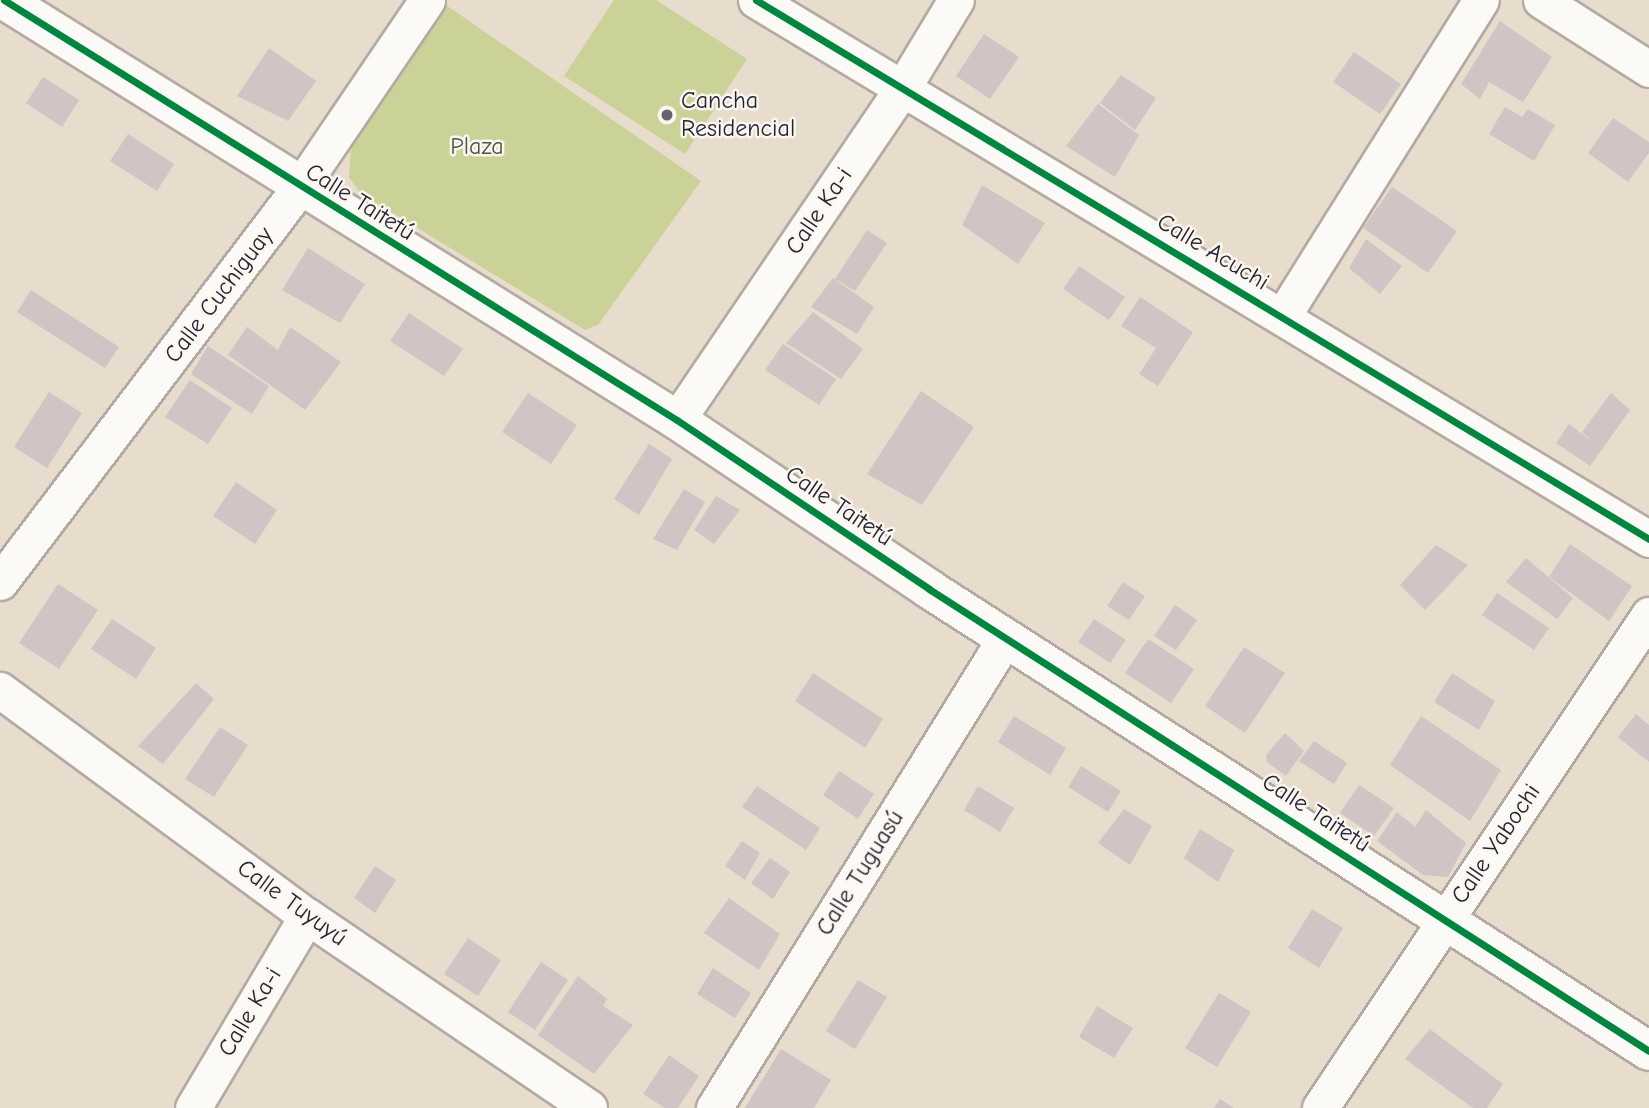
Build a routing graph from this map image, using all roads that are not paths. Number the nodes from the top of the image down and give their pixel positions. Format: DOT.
graph roads {
  1 [pos="4,0"];
  2 [pos="427,0"];
  3 [pos="756,0"];
  4 [pos="956,0"];
  5 [pos="1481,0"];
  6 [pos="1541,0"];
  7 [pos="1649,69"];
  8 [pos="902,89"];
  9 [pos="300,187"];
  10 [pos="1282,317"];
  11 [pos="677,420"];
  12 [pos="1649,539"];
  13 [pos="0,582"];
  14 [pos="1649,615"];
  15 [pos="1006,637"];
  16 [pos="0,690"];
  17 [pos="307,916"];
  18 [pos="1446,919"];
  19 [pos="1649,1051"];
  20 [pos="193,1108"];
  21 [pos="589,1108"];
  22 [pos="714,1108"];
  23 [pos="1320,1108"];
  1 -- 9 [label="street, Calle Taitetú"];
  2 -- 9 [label="street, Calle Cuchiguay"];
  3 -- 8 [label="street, Calle Acuchi"];
  4 -- 8 [label="street, Calle Ka-i"];
  5 -- 10 [label="street"];
  6 -- 7 [label="street"];
  8 -- 10 [label="street, Calle Acuchi"];
  8 -- 11 [label="street, Calle Ka-i"];
  9 -- 11 [label="street, Calle Taitetú"];
  9 -- 13 [label="street, Calle Cuchiguay"];
  10 -- 12 [label="street, Calle Acuchi"];
  11 -- 15 [label="street, Calle Taitetú"];
  14 -- 18 [label="street, Calle Yabochi"];
  15 -- 18 [label="street, Calle Taitetú"];
  15 -- 22 [label="street, Calle Tuguasú"];
  16 -- 17 [label="street, Calle Tuyuyú"];
  17 -- 20 [label="street, Calle Ka-i"];
  17 -- 21 [label="street, Calle Tuyuyú"];
  18 -- 19 [label="street, Calle Taitetú"];
  18 -- 23 [label="street, Calle Yabochi"];
}
